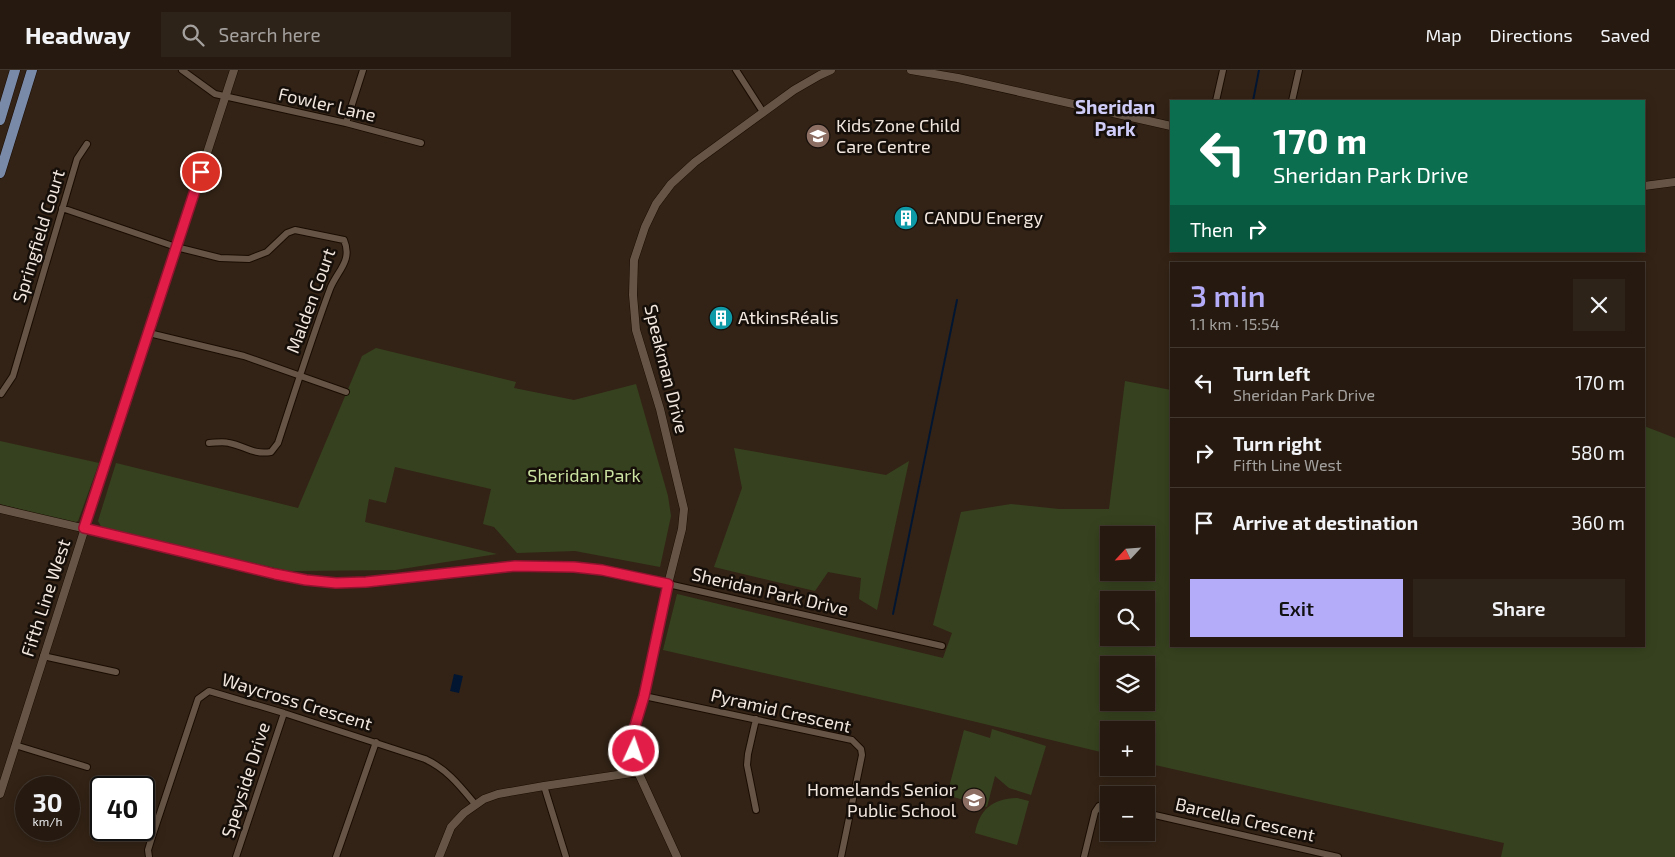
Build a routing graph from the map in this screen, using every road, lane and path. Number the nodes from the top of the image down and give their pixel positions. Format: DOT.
graph roads {
  1 [pos="15,70"];
  2 [pos="32,70"];
  3 [pos="182,70"];
  4 [pos="234,70"];
  5 [pos="363,70"];
  6 [pos="736,70"];
  7 [pos="831,70"];
  8 [pos="911,70"];
  9 [pos="1223,70"];
  10 [pos="1299,70"];
  11 [pos="225,97"];
  12 [pos="1216,100"];
  13 [pos="1292,100"];
  14 [pos="763,112"];
  15 [pos="0,120"];
  16 [pos="346,124"];
  17 [pos="1170,126"];
  18 [pos="421,143"];
  19 [pos="87,144"];
  20 [pos="0,173"];
  21 [pos="1675,182"];
  22 [pos="1645,186"];
  23 [pos="62,208"];
  24 [pos="176,247"];
  25 [pos="149,333"];
  26 [pos="300,376"];
  27 [pos="346,392"];
  28 [pos="2,394"];
  29 [pos="209,443"];
  30 [pos="0,509"];
  31 [pos="84,528"];
  32 [pos="668,584"];
  33 [pos="942,646"];
  34 [pos="44,656"];
  35 [pos="116,672"];
  36 [pos="644,696"];
  37 [pos="284,713"];
  38 [pos="756,719"];
  39 [pos="376,742"];
  40 [pos="15,745"];
  41 [pos="87,767"];
  42 [pos="638,772"];
  43 [pos="544,786"];
  44 [pos="0,794"];
  45 [pos="475,804"];
  46 [pos="1100,806"];
  47 [pos="756,810"];
  48 [pos="1155,815"];
  49 [pos="1325,856"];
  50 [pos="149,857"];
  51 [pos="236,857"];
  52 [pos="336,857"];
  53 [pos="439,857"];
  54 [pos="566,857"];
  55 [pos="677,857"];
  56 [pos="841,857"];
  57 [pos="1084,857"];
  58 [pos="1338,857"];
  1 -- 15 [label="main road"];
  2 -- 20 [label="main road"];
  3 -- 11 [label="street, Fowler Lane"];
  4 -- 11 [label="street, Fifth Line West"];
  5 -- 16 [label="street"];
  6 -- 14 [label="street"];
  7 -- 14 [label="street, Speakman Drive"];
  8 -- 17 [label="street"];
  9 -- 12 [label="street"];
  10 -- 13 [label="street"];
  11 -- 16 [label="street, Fowler Lane"];
  11 -- 24 [label="street, Fifth Line West"];
  14 -- 32 [label="street, Speakman Drive"];
  16 -- 18 [label="street, Fowler Lane"];
  19 -- 23 [label="street, Springfield Court"];
  21 -- 22 [label="street"];
  23 -- 24 [label="street"];
  23 -- 28 [label="street, Springfield Court"];
  24 -- 25 [label="street, Fifth Line West"];
  24 -- 26 [label="street, Malden Court"];
  25 -- 26 [label="street"];
  25 -- 31 [label="street, Fifth Line West"];
  26 -- 27 [label="street"];
  26 -- 29 [label="street, Malden Court"];
  30 -- 31 [label="street, Sheridan Park Drive"];
  31 -- 32 [label="street, Sheridan Park Drive"];
  31 -- 34 [label="street, Fifth Line West"];
  32 -- 33 [label="street, Sheridan Park Drive"];
  32 -- 36 [label="street, Speakman Drive"];
  34 -- 35 [label="street"];
  34 -- 40 [label="street, Fifth Line West"];
  36 -- 38 [label="street, Pyramid Crescent"];
  36 -- 42 [label="street, Speakman Drive"];
  37 -- 39 [label="street, Waycross Crescent"];
  37 -- 50 [label="street, Waycross Crescent"];
  37 -- 51 [label="street, Speyside Drive"];
  38 -- 47 [label="street"];
  38 -- 56 [label="street, Pyramid Crescent"];
  39 -- 45 [label="street, Waycross Crescent"];
  39 -- 52 [label="street"];
  40 -- 41 [label="street"];
  40 -- 44 [label="street, Fifth Line West"];
  42 -- 43 [label="street"];
  42 -- 55 [label="street, Speakman Drive"];
  43 -- 45 [label="street"];
  43 -- 54 [label="street"];
  45 -- 53 [label="street"];
  46 -- 57 [label="street"];
  48 -- 49 [label="street, Barcella Crescent"];
  49 -- 58 [label="street, Barcella Crescent"];
}
